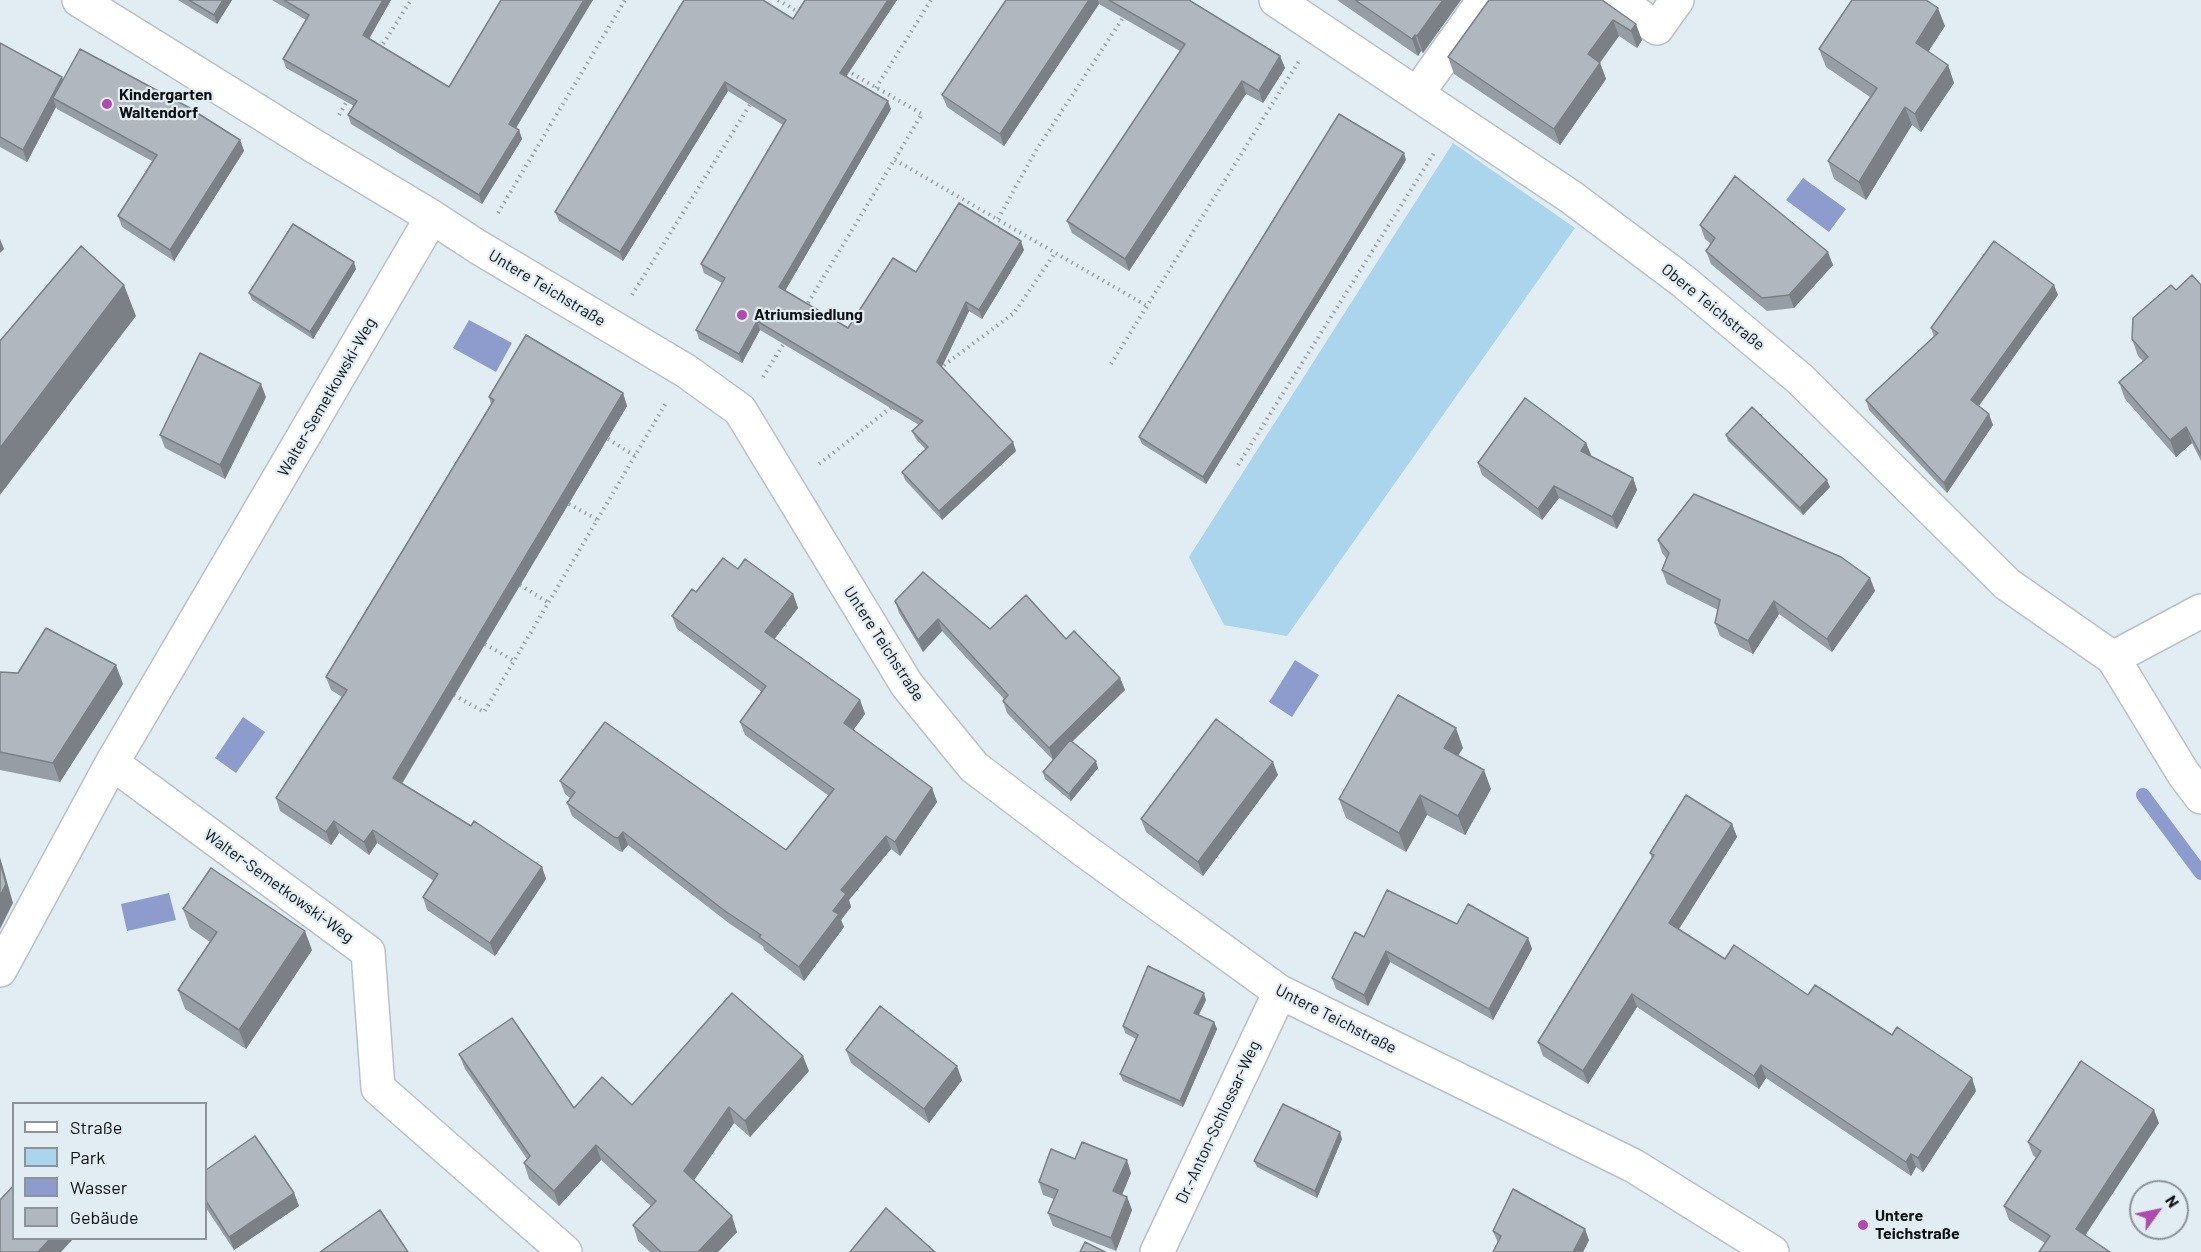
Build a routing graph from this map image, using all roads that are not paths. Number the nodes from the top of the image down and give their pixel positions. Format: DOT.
graph roads {
  1 [pos="79,0"];
  2 [pos="1276,0"];
  3 [pos="1484,0"];
  4 [pos="1617,0"];
  5 [pos="1677,0"];
  6 [pos="1418,94"];
  7 [pos="432,217"];
  8 [pos="2201,611"];
  9 [pos="2113,658"];
  10 [pos="111,763"];
  11 [pos="2201,797"];
  12 [pos="0,970"];
  13 [pos="1280,992"];
  14 [pos="565,1252"];
  15 [pos="1157,1252"];
  16 [pos="1772,1252"];
  1 -- 7 [label="street, Untere Teichstraße"];
  2 -- 6 [label="street, Obere Teichstraße"];
  3 -- 6 [label="street"];
  4 -- 5 [label="street"];
  6 -- 9 [label="street, Obere Teichstraße"];
  7 -- 10 [label="street, Walter-Semetkowski-Weg"];
  7 -- 13 [label="street, Untere Teichstraße"];
  8 -- 9 [label="street"];
  9 -- 11 [label="street, Obere Teichstraße"];
  10 -- 12 [label="street, Walter-Semetkowski-Weg"];
  10 -- 14 [label="street, Walter-Semetkowski-Weg"];
  13 -- 15 [label="street, Dr.-Anton-Schlossar-Weg"];
  13 -- 16 [label="street, Untere Teichstraße"];
}
